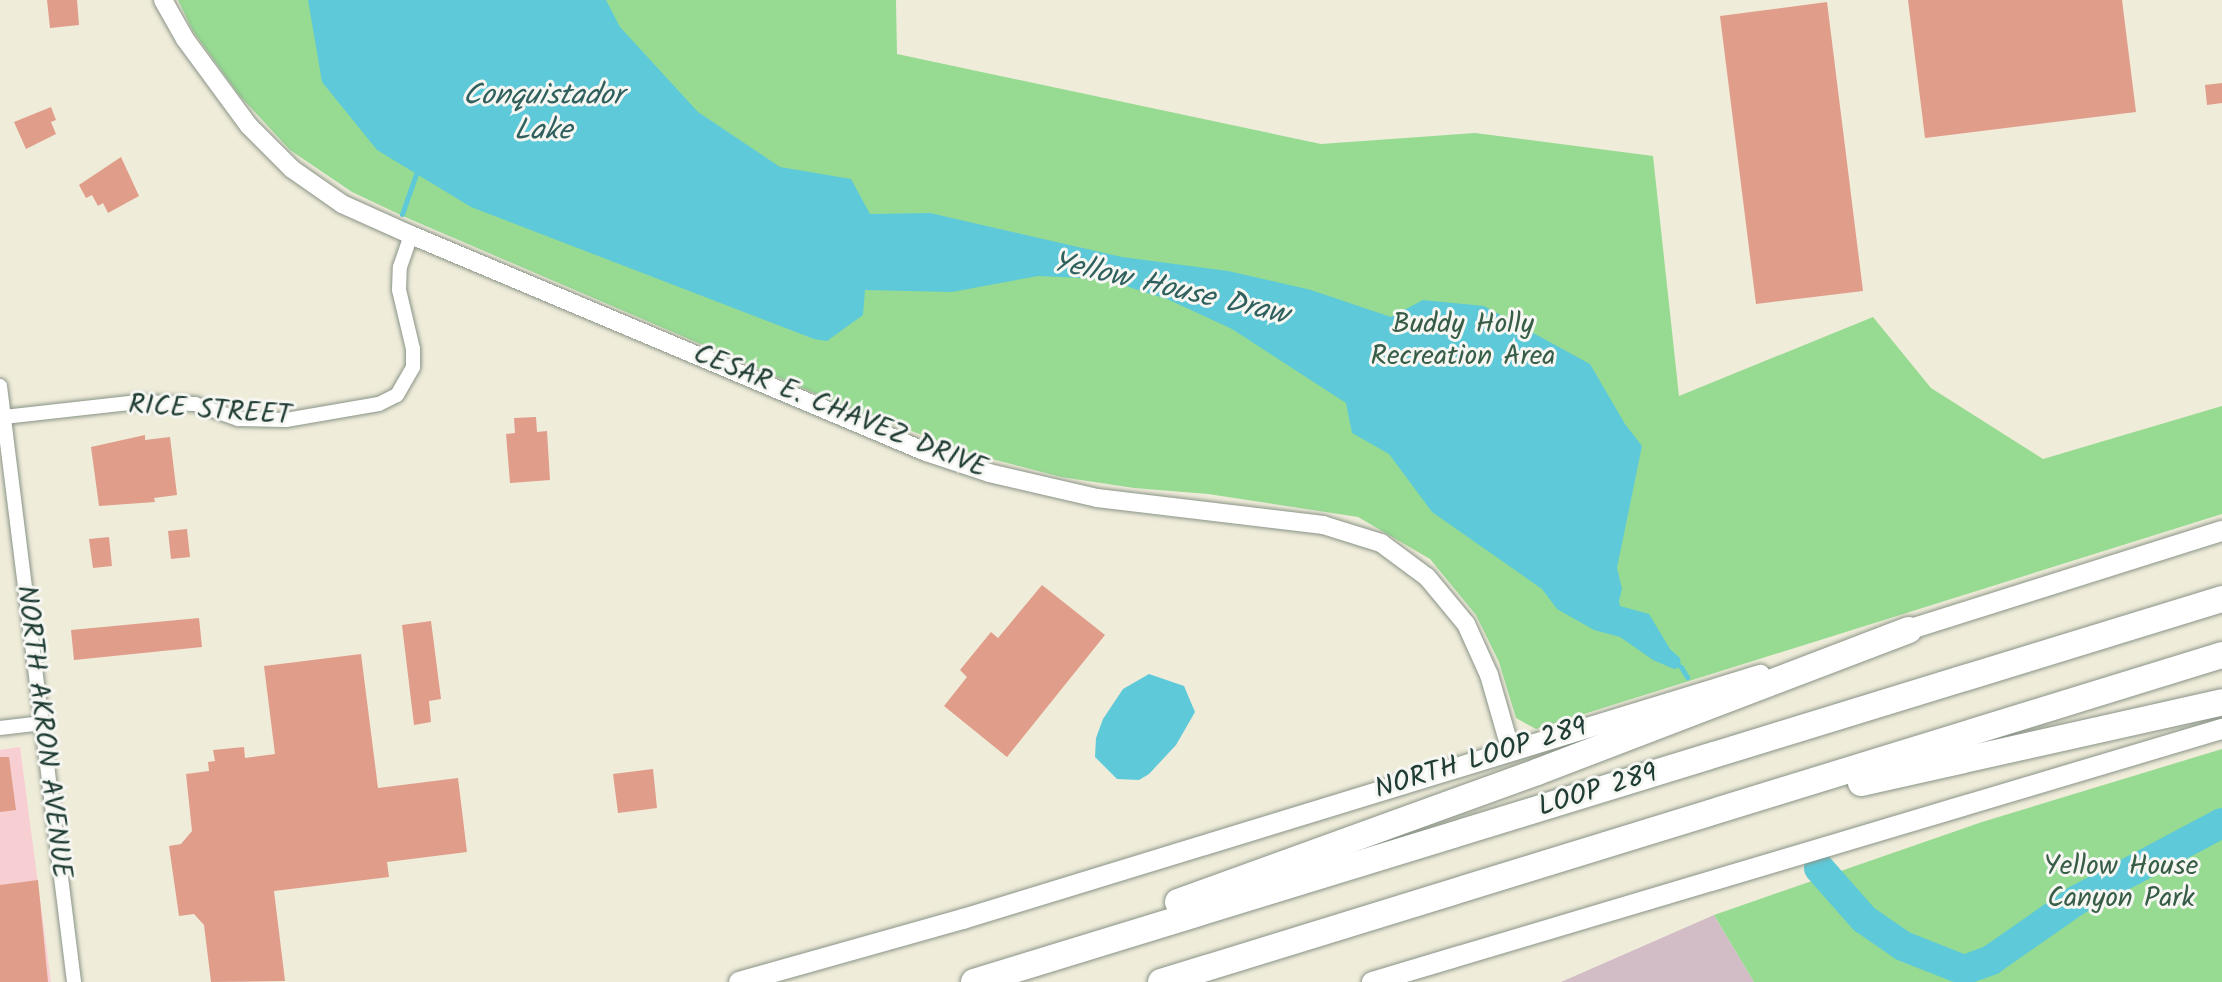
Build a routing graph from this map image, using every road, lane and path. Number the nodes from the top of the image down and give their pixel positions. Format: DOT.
graph roads {
  1 [pos="163,0"];
  2 [pos="411,235"];
  3 [pos="0,386"];
  4 [pos="4,417"];
  5 [pos="2222,531"];
  6 [pos="2222,599"];
  7 [pos="1909,630"];
  8 [pos="2222,655"];
  9 [pos="2222,702"];
  10 [pos="43,723"];
  11 [pos="0,728"];
  12 [pos="2222,729"];
  13 [pos="1511,751"];
  14 [pos="1743,803"];
  15 [pos="1045,961"];
  16 [pos="74,982"];
  17 [pos="739,982"];
  18 [pos="974,982"];
  19 [pos="1161,982"];
  20 [pos="1372,982"];
  1 -- 2 [label="street, CESAR E. CHAVEZ DRIVE"];
  2 -- 4 [label="street, RICE STREET"];
  2 -- 13 [label="street, CESAR E. CHAVEZ DRIVE"];
  3 -- 4 [label="street, NORTH AKRON AVENUE"];
  4 -- 10 [label="street, NORTH AKRON AVENUE"];
  5 -- 7 [label="main road, NORTH LOOP 289"];
  6 -- 15 [label="highway, LOOP 289"];
  7 -- 13 [label="main road, NORTH LOOP 289"];
  7 -- 15 [label="highway"];
  8 -- 14 [label="highway, LOOP 289"];
  9 -- 14 [label="highway"];
  10 -- 11 [label="street"];
  10 -- 16 [label="street, NORTH AKRON AVENUE"];
  12 -- 20 [label="main road"];
  13 -- 17 [label="main road, NORTH LOOP 289"];
  14 -- 19 [label="highway, LOOP 289"];
  15 -- 18 [label="highway, LOOP 289"];
}
